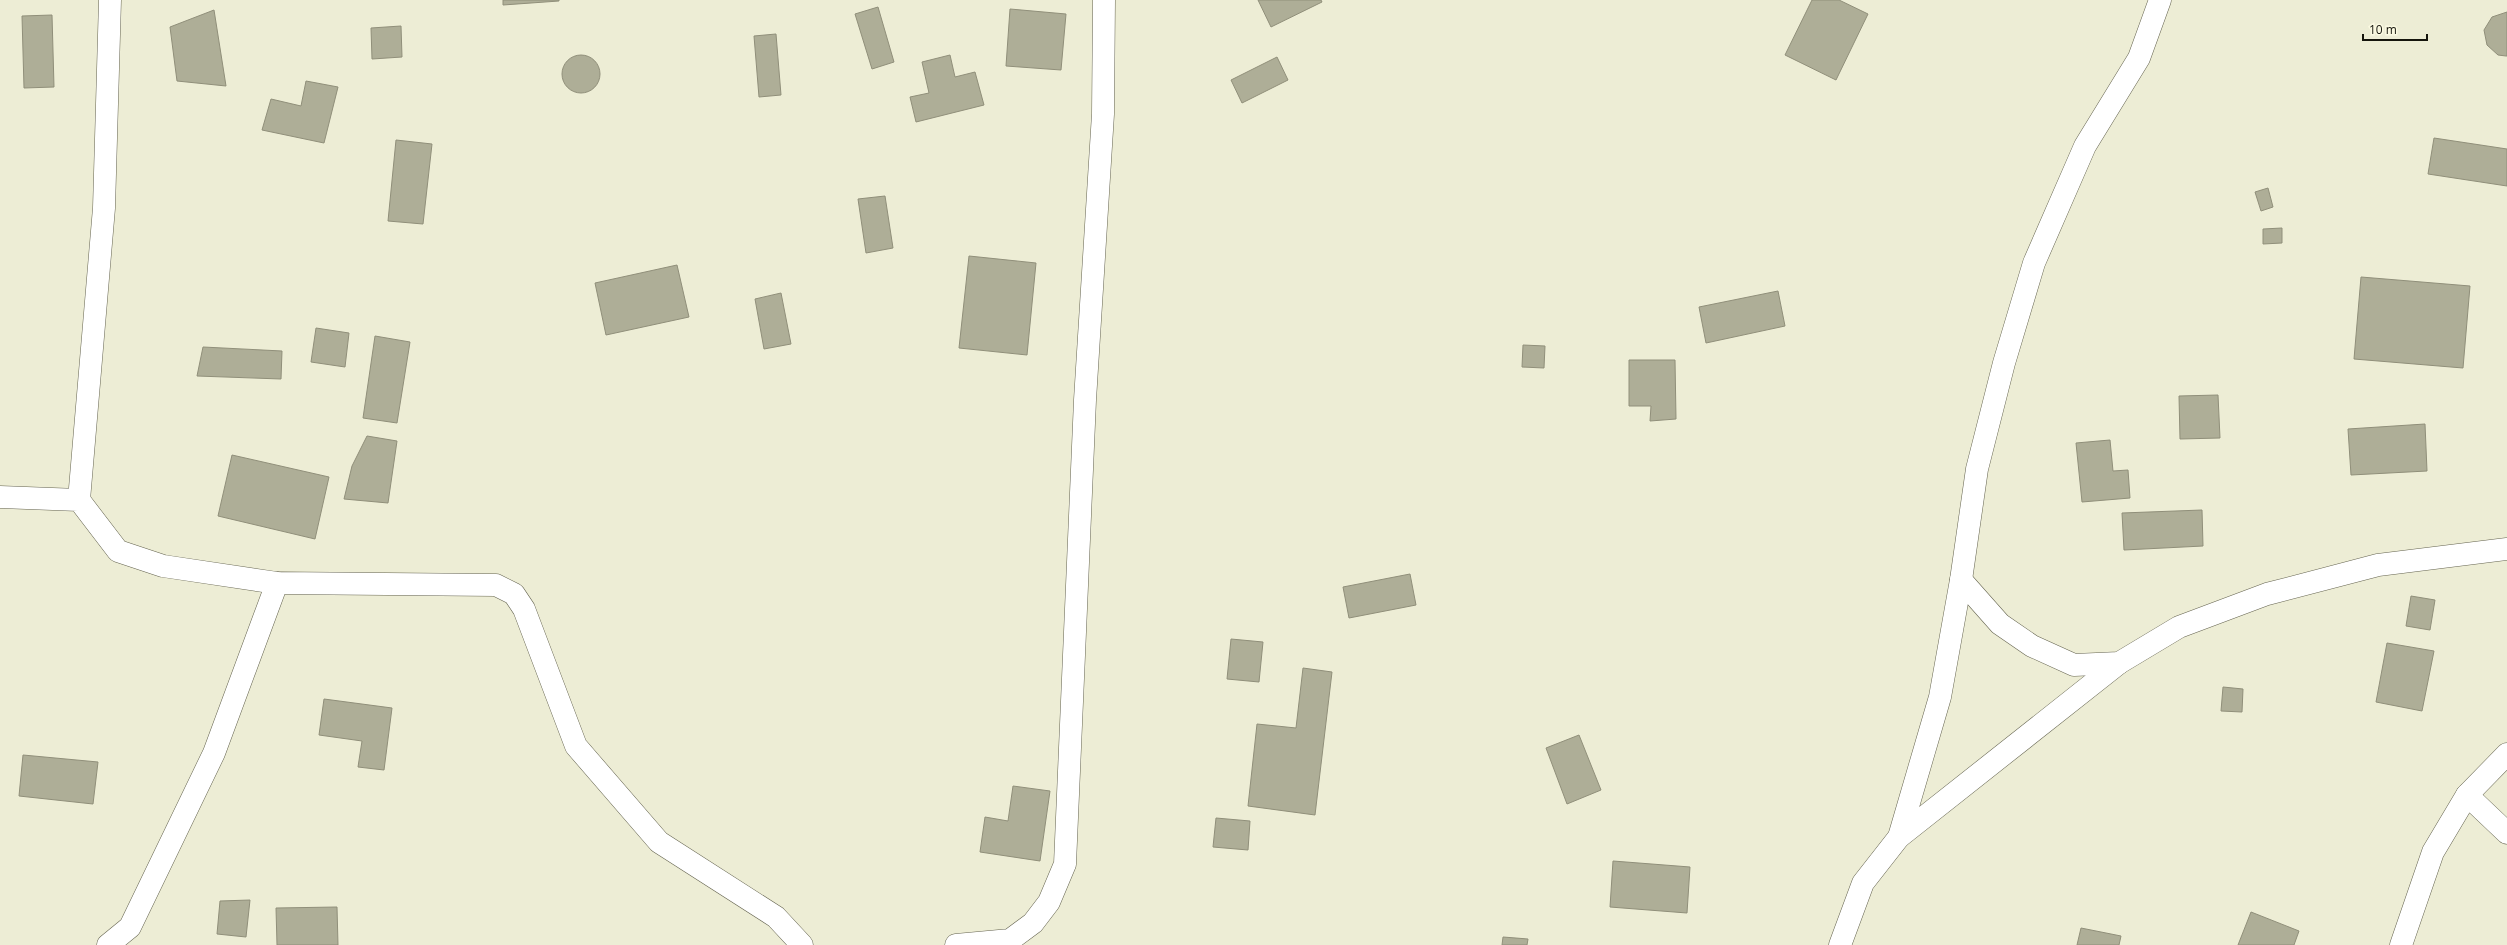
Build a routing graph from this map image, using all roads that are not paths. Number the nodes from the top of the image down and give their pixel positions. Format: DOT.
graph roads {
  1 [pos="110,0"];
  2 [pos="1104,0"];
  3 [pos="2160,0"];
  4 [pos="0,497"];
  5 [pos="79,500"];
  6 [pos="2507,549"];
  7 [pos="1961,580"];
  8 [pos="277,583"];
  9 [pos="2119,663"];
  10 [pos="2507,754"];
  11 [pos="2467,795"];
  12 [pos="2507,833"];
  13 [pos="1899,837"];
  14 [pos="108,945"];
  15 [pos="802,945"];
  16 [pos="956,945"];
  17 [pos="1840,945"];
  18 [pos="2401,945"];
  1 -- 5 [label="street"];
  2 -- 16 [label="street"];
  3 -- 7 [label="street"];
  4 -- 5 [label="street"];
  5 -- 8 [label="street"];
  6 -- 9 [label="street"];
  7 -- 9 [label="street"];
  7 -- 13 [label="street"];
  8 -- 14 [label="street"];
  8 -- 15 [label="street"];
  9 -- 13 [label="street"];
  10 -- 11 [label="street"];
  11 -- 12 [label="street"];
  11 -- 18 [label="street"];
  13 -- 17 [label="street"];
}
